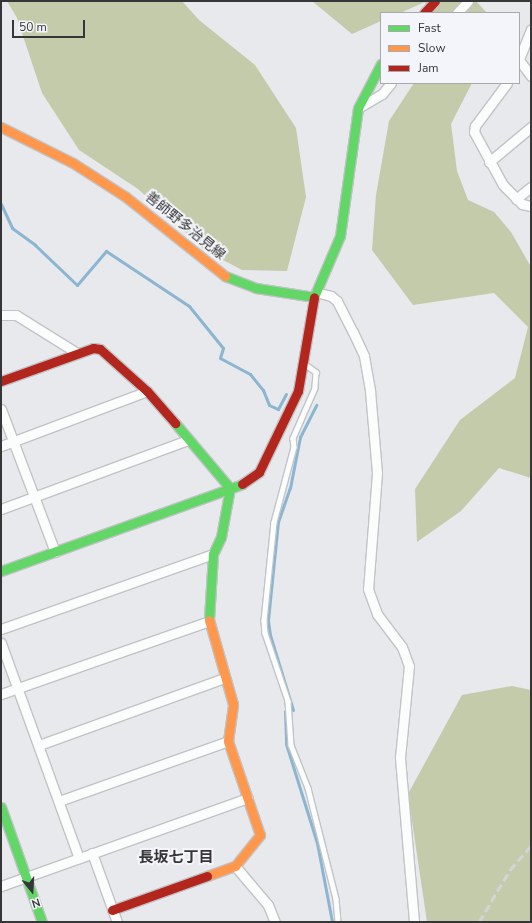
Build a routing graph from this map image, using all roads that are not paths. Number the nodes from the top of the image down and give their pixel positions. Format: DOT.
graph roads {
  1 [pos="436,1"];
  2 [pos="468,1"];
  3 [pos="425,12"];
  4 [pos="458,12"];
  5 [pos="531,29"];
  6 [pos="520,56"];
  7 [pos="520,60"];
  8 [pos="380,66"];
  9 [pos="531,76"];
  10 [pos="391,84"];
  11 [pos="506,84"];
  12 [pos="358,108"];
  13 [pos="1,127"];
  14 [pos="531,127"];
  15 [pos="489,162"];
  16 [pos="531,187"];
  17 [pos="516,199"];
  18 [pos="531,206"];
  19 [pos="315,295"];
  20 [pos="1,315"];
  21 [pos="77,353"];
  22 [pos="305,364"];
  23 [pos="1,380"];
  24 [pos="147,392"];
  25 [pos="1,409"];
  26 [pos="188,440"];
  27 [pos="13,441"];
  28 [pos="1,446"];
  29 [pos="230,488"];
  30 [pos="34,497"];
  31 [pos="1,509"];
  32 [pos="54,552"];
  33 [pos="213,554"];
  34 [pos="1,571"];
  35 [pos="209,621"];
  36 [pos="1,629"];
  37 [pos="1,643"];
  38 [pos="224,678"];
  39 [pos="17,688"];
  40 [pos="1,694"];
  41 [pos="228,741"];
  42 [pos="39,745"];
  43 [pos="248,798"];
  44 [pos="59,801"];
  45 [pos="1,807"];
  46 [pos="92,853"];
  47 [pos="79,858"];
  48 [pos="235,866"];
  49 [pos="26,876"];
  50 [pos="1,886"];
  51 [pos="112,910"];
  52 [pos="42,922"];
  53 [pos="117,922"];
  54 [pos="276,922"];
  55 [pos="338,922"];
  56 [pos="414,922"];
  1 -- 3 [label="street"];
  2 -- 4 [label="street"];
  5 -- 6 [label="street"];
  7 -- 9 [label="street"];
  8 -- 12 [label="street"];
  10 -- 12 [label="street"];
  11 -- 15 [label="street"];
  12 -- 19 [label="street"];
  13 -- 19 [label="street, 善師野多治見線"];
  14 -- 15 [label="street"];
  15 -- 17 [label="street"];
  16 -- 17 [label="street"];
  17 -- 18 [label="street"];
  19 -- 22 [label="street"];
  19 -- 56 [label="street"];
  20 -- 21 [label="street"];
  21 -- 23 [label="street"];
  21 -- 24 [label="street"];
  22 -- 29 [label="street"];
  22 -- 55 [label="lane"];
  24 -- 26 [label="street"];
  24 -- 27 [label="street"];
  25 -- 27 [label="street"];
  26 -- 29 [label="street"];
  26 -- 30 [label="street"];
  27 -- 28 [label="street"];
  27 -- 30 [label="street"];
  29 -- 32 [label="street"];
  29 -- 33 [label="street"];
  30 -- 31 [label="street"];
  30 -- 32 [label="street"];
  32 -- 34 [label="street"];
  33 -- 35 [label="street"];
  33 -- 36 [label="street"];
  35 -- 38 [label="street"];
  35 -- 39 [label="street"];
  37 -- 39 [label="street"];
  38 -- 41 [label="street"];
  38 -- 42 [label="street"];
  39 -- 40 [label="street"];
  39 -- 42 [label="street"];
  41 -- 43 [label="street"];
  41 -- 44 [label="street"];
  42 -- 44 [label="street"];
  43 -- 46 [label="street"];
  43 -- 48 [label="street"];
  44 -- 47 [label="street"];
  45 -- 49 [label="street"];
  46 -- 47 [label="street"];
  46 -- 51 [label="street"];
  47 -- 49 [label="street"];
  48 -- 51 [label="street"];
  48 -- 54 [label="street"];
  49 -- 50 [label="street"];
  49 -- 52 [label="street"];
  51 -- 53 [label="street"];
}
